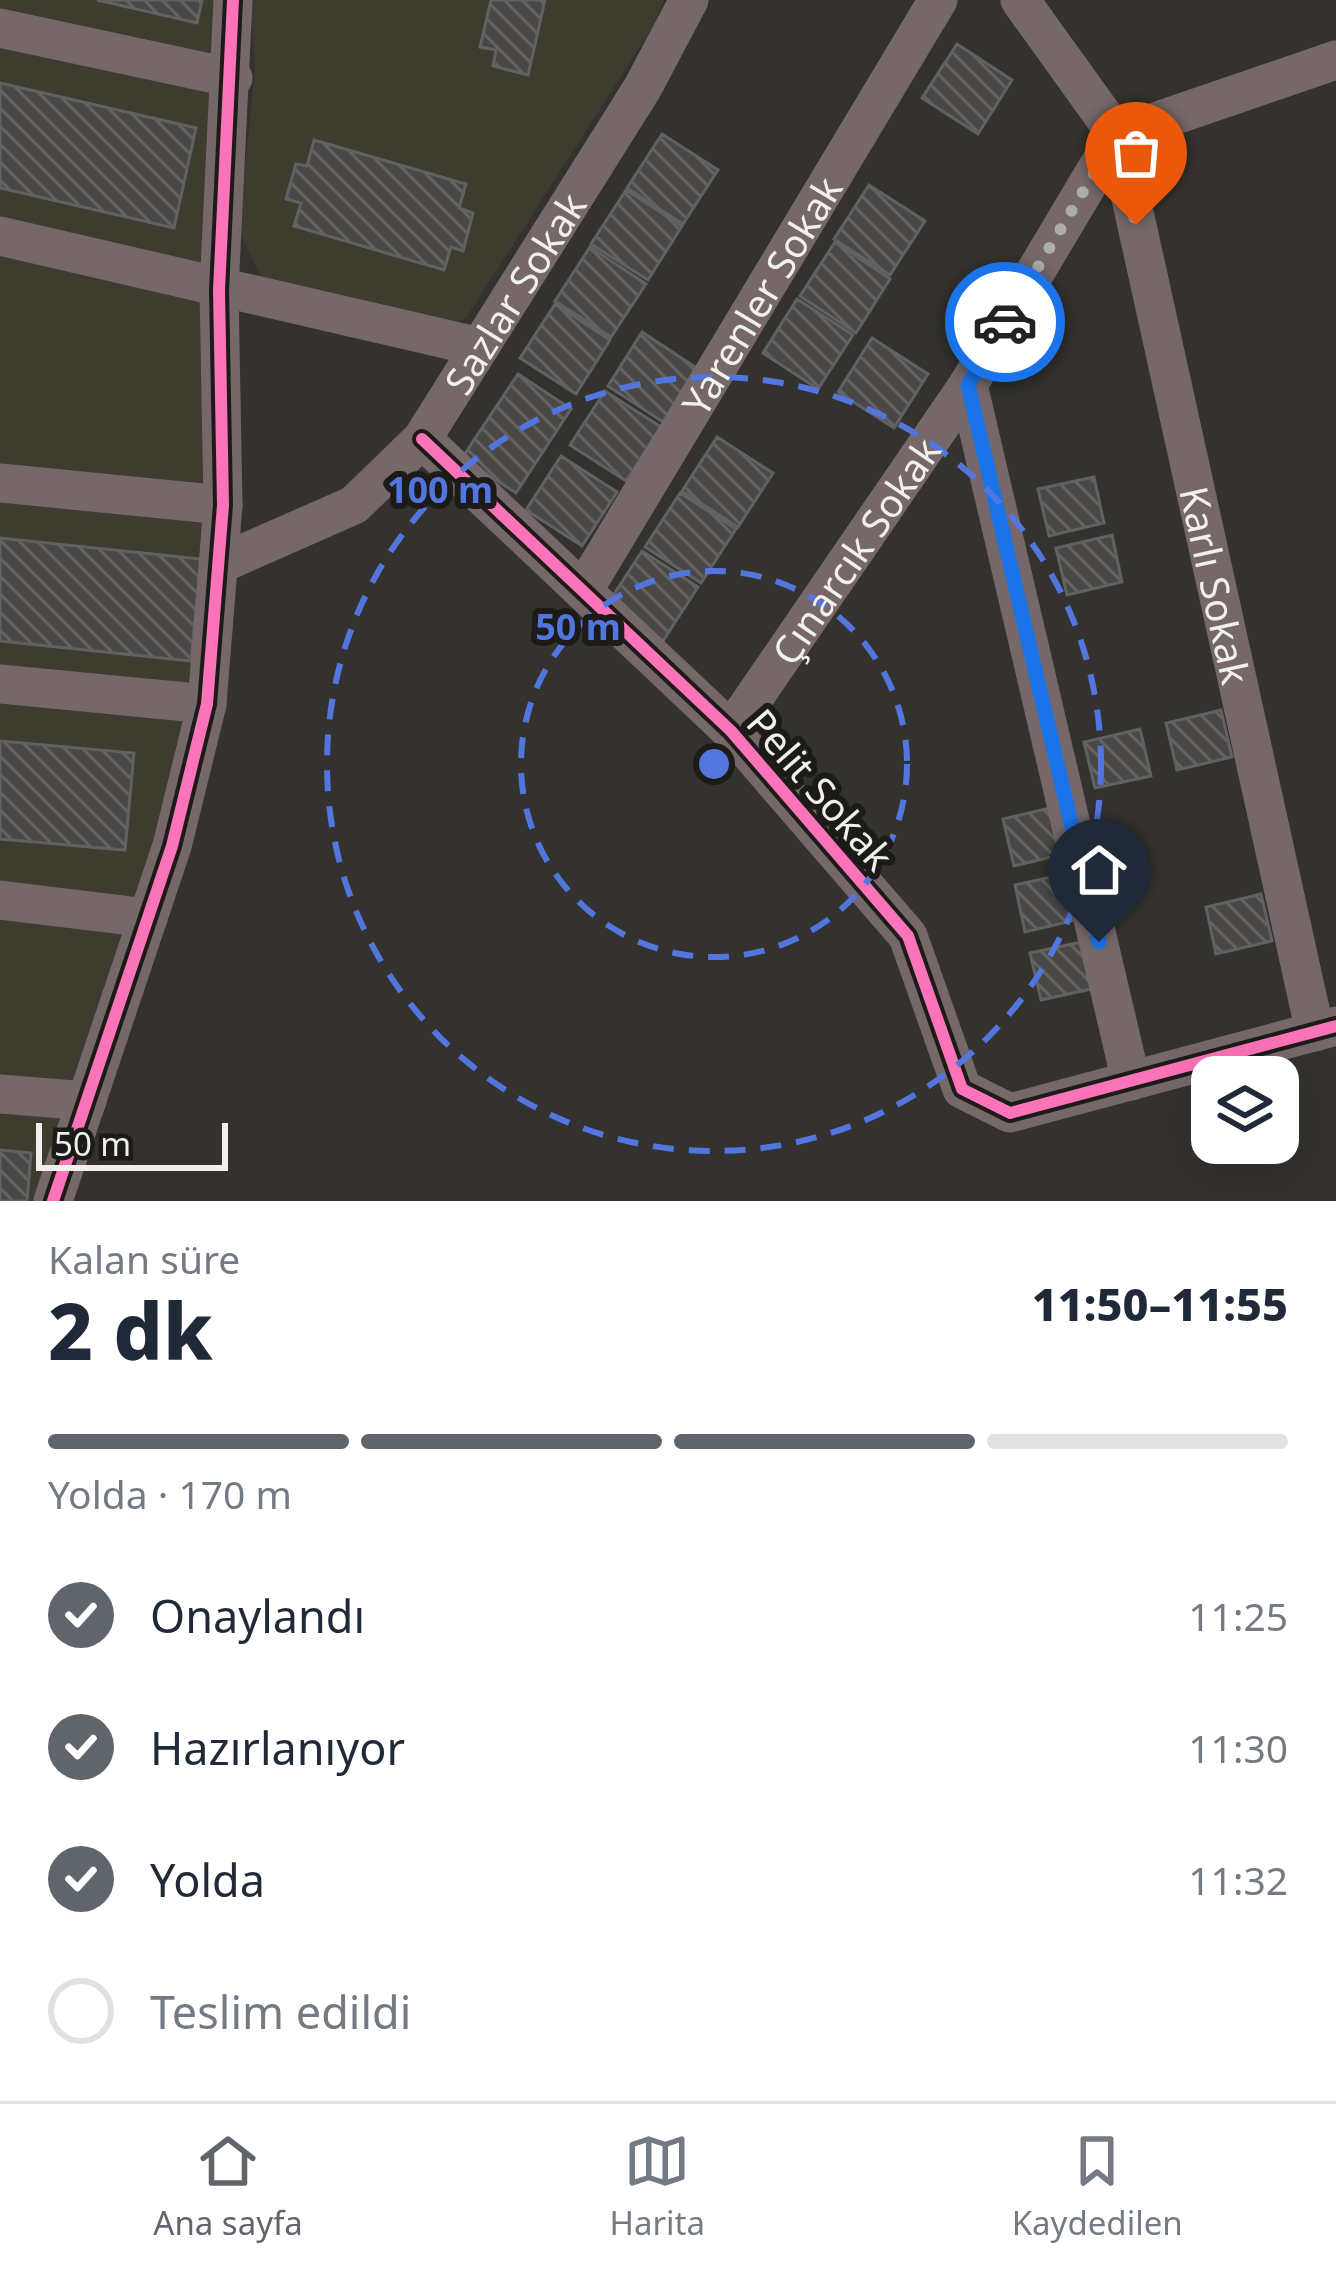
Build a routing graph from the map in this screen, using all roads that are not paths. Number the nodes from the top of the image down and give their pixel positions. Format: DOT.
graph roads {
  1 [pos="233,0"];
  2 [pos="689,0"];
  3 [pos="938,0"];
  4 [pos="1020,0"];
  5 [pos="0,28"];
  6 [pos="1336,60"];
  7 [pos="233,79"];
  8 [pos="1117,135"];
  9 [pos="0,236"];
  10 [pos="255,263"];
  11 [pos="220,290"];
  12 [pos="480,347"];
  13 [pos="968,385"];
  14 [pos="422,439"];
  15 [pos="0,483"];
  16 [pos="223,505"];
  17 [pos="220,564"];
  18 [pos="583,591"];
  19 [pos="0,684"];
  20 [pos="207,704"];
  21 [pos="731,731"];
  22 [pos="0,900"];
  23 [pos="148,918"];
  24 [pos="1325,1029"];
  25 [pos="1131,1081"];
  26 [pos="0,1094"];
  27 [pos="87,1101"];
  28 [pos="53,1201"];
  1 -- 7 [label="street"];
  2 -- 12 [label="street, Sazlar Sokak"];
  3 -- 18 [label="street, Yarenler Sokak"];
  4 -- 8 [label="street"];
  5 -- 7 [label="street"];
  6 -- 8 [label="street"];
  7 -- 11 [label="street"];
  8 -- 13 [label="street, Çınarcık Sokak"];
  8 -- 24 [label="street, Karlı Sokak"];
  9 -- 11 [label="street"];
  10 -- 11 [label="street"];
  11 -- 12 [label="street"];
  11 -- 16 [label="street"];
  12 -- 14 [label="street, Sazlar Sokak"];
  13 -- 21 [label="street, Çınarcık Sokak"];
  13 -- 25 [label="street"];
  14 -- 17 [label="street, Sazlar Sokak"];
  14 -- 18 [label="street, Pelit Sokak"];
  15 -- 16 [label="street"];
  16 -- 17 [label="street"];
  17 -- 20 [label="street"];
  18 -- 21 [label="street, Pelit Sokak"];
  19 -- 20 [label="street"];
  20 -- 23 [label="street"];
  21 -- 25 [label="street, Pelit Sokak"];
  22 -- 23 [label="street"];
  23 -- 27 [label="street"];
  24 -- 25 [label="street"];
  26 -- 27 [label="street"];
  27 -- 28 [label="street"];
}
